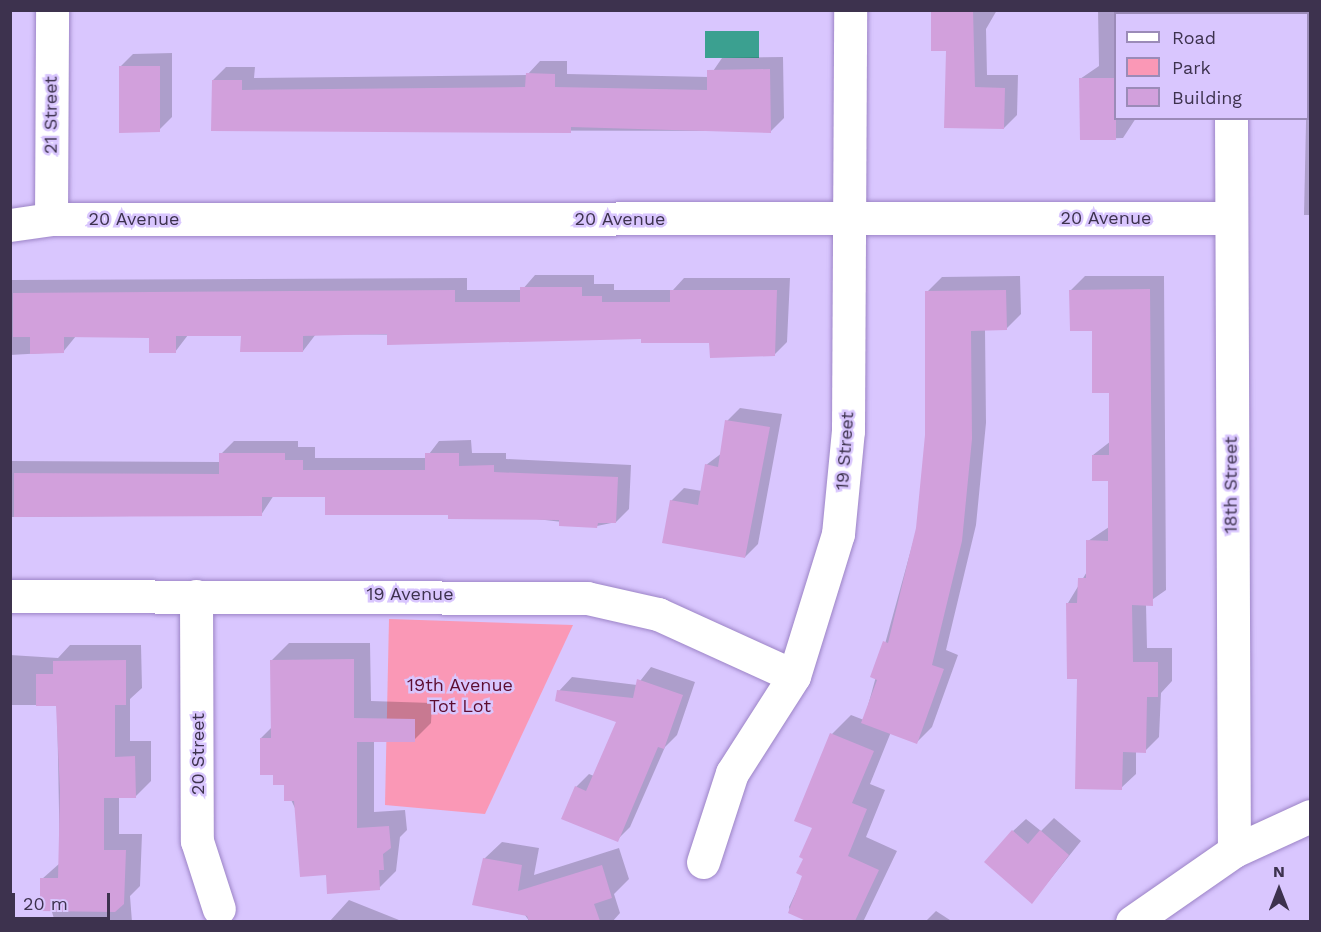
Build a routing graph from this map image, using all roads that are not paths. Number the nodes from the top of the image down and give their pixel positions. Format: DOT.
graph roads {
  1 [pos="52,10"];
  2 [pos="850,10"];
  3 [pos="1231,120"];
  4 [pos="1230,218"];
  5 [pos="51,219"];
  6 [pos="850,219"];
  7 [pos="10,225"];
  8 [pos="10,596"];
  9 [pos="196,596"];
  10 [pos="794,676"];
  11 [pos="1311,816"];
  12 [pos="1234,851"];
  13 [pos="703,862"];
  14 [pos="219,909"];
  15 [pos="1132,921"];
  1 -- 5 [label="street, 21 Street"];
  2 -- 6 [label="street, 19 Street"];
  3 -- 4 [label="street, 18th Street"];
  4 -- 6 [label="street, 20 Avenue"];
  4 -- 12 [label="street, 18th Street"];
  5 -- 6 [label="street, 20 Avenue"];
  5 -- 7 [label="street, 20 Avenue"];
  6 -- 10 [label="street, 19 Street"];
  8 -- 9 [label="street, 19 Avenue"];
  9 -- 10 [label="street, 19 Avenue"];
  9 -- 14 [label="street, 20 Street"];
  10 -- 13 [label="street, 19 Street"];
  11 -- 12 [label="street"];
  12 -- 15 [label="street"];
}
